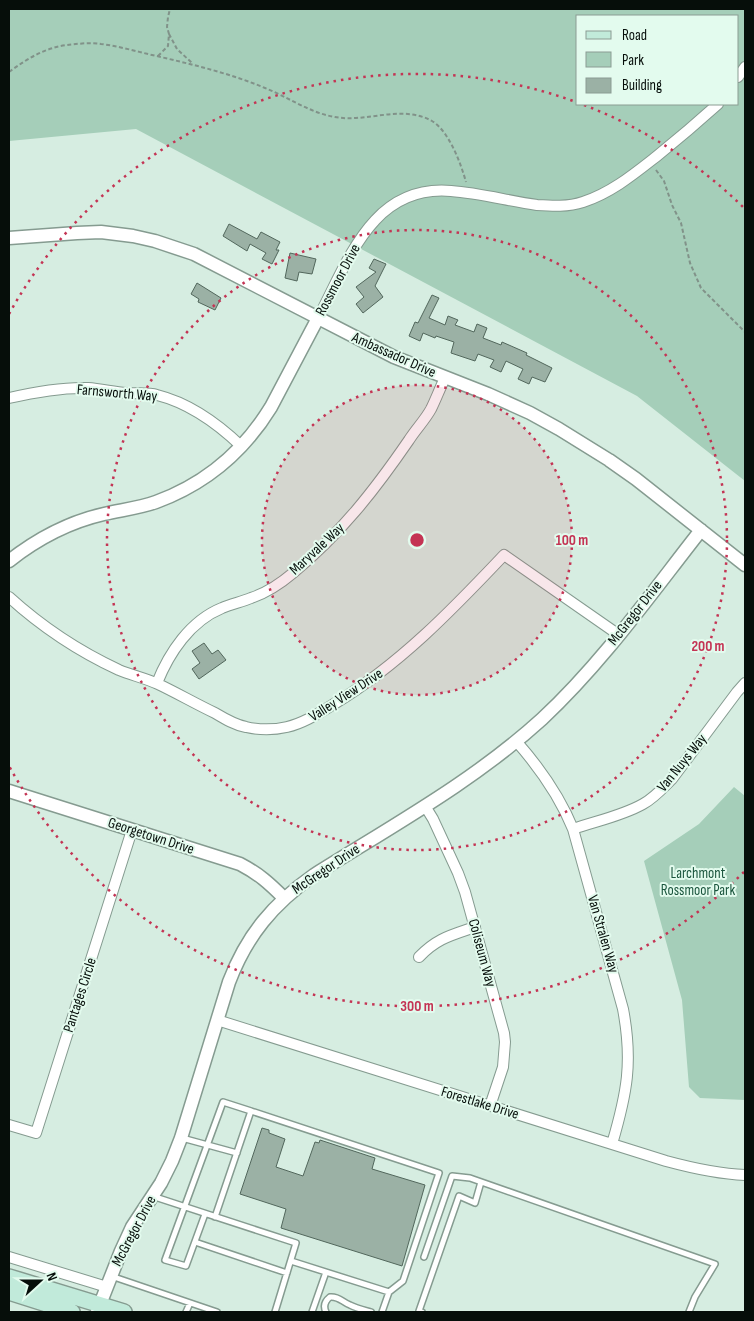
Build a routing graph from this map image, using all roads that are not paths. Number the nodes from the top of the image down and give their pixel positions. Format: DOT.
graph roads {
  1 [pos="717,105"];
  2 [pos="9,238"];
  3 [pos="318,318"];
  4 [pos="445,378"];
  5 [pos="9,398"];
  6 [pos="241,446"];
  7 [pos="700,530"];
  8 [pos="9,561"];
  9 [pos="745,565"];
  10 [pos="9,598"];
  11 [pos="619,634"];
  12 [pos="157,683"];
  13 [pos="745,684"];
  14 [pos="516,741"];
  15 [pos="9,791"];
  16 [pos="424,806"];
  17 [pos="573,829"];
  18 [pos="132,830"];
  19 [pos="284,898"];
  20 [pos="475,927"];
  21 [pos="419,956"];
  22 [pos="217,1020"];
  23 [pos="490,1106"];
  24 [pos="251,1111"];
  25 [pos="9,1125"];
  26 [pos="181,1138"];
  27 [pos="208,1144"];
  28 [pos="612,1144"];
  29 [pos="237,1153"];
  30 [pos="745,1175"];
  31 [pos="481,1182"];
  32 [pos="151,1196"];
  33 [pos="185,1207"];
  34 [pos="205,1214"];
  35 [pos="215,1217"];
  36 [pos="195,1242"];
  37 [pos="9,1257"];
  38 [pos="424,1257"];
  39 [pos="291,1260"];
  40 [pos="326,1272"];
  41 [pos="287,1273"];
  42 [pos="9,1277"];
  43 [pos="109,1282"];
  44 [pos="9,1292"];
  45 [pos="389,1292"];
  46 [pos="190,1303"];
  47 [pos="99,1308"];
  48 [pos="72,1312"];
  49 [pos="124,1312"];
  50 [pos="186,1312"];
  51 [pos="217,1312"];
  52 [pos="274,1312"];
  53 [pos="312,1312"];
  54 [pos="326,1312"];
  55 [pos="371,1312"];
  56 [pos="382,1312"];
  57 [pos="422,1312"];
  58 [pos="689,1312"];
  1 -- 3 [label="street, Rossmoor Drive"];
  2 -- 3 [label="street, Ambassador Drive"];
  3 -- 4 [label="street, Ambassador Drive"];
  3 -- 6 [label="street, Rossmoor Drive"];
  4 -- 7 [label="street, Ambassador Drive"];
  4 -- 12 [label="street, Maryvale Way"];
  5 -- 6 [label="street, Farnsworth Way"];
  6 -- 8 [label="street, Rossmoor Drive"];
  7 -- 9 [label="street, Ambassador Drive"];
  7 -- 11 [label="street, McGregor Drive"];
  10 -- 12 [label="street, Valley View Drive"];
  11 -- 12 [label="street, Valley View Drive"];
  11 -- 14 [label="street, McGregor Drive"];
  13 -- 17 [label="street, Van Nuys Way"];
  14 -- 16 [label="street, McGregor Drive"];
  14 -- 17 [label="street, Van Stralen Way"];
  15 -- 18 [label="street, Georgetown Drive"];
  16 -- 19 [label="street, McGregor Drive"];
  16 -- 20 [label="street, Coliseum Way"];
  17 -- 28 [label="street, Van Stralen Way"];
  18 -- 19 [label="street, Georgetown Drive"];
  18 -- 25 [label="street, Pantages Circle"];
  19 -- 22 [label="street, McGregor Drive"];
  20 -- 21 [label="street"];
  20 -- 23 [label="street, Coliseum Way"];
  22 -- 23 [label="street, Forestlake Drive"];
  22 -- 26 [label="street, McGregor Drive"];
  23 -- 28 [label="street, Forestlake Drive"];
  24 -- 27 [label="lane"];
  24 -- 29 [label="lane"];
  24 -- 45 [label="lane"];
  26 -- 27 [label="lane"];
  26 -- 32 [label="street, McGregor Drive"];
  27 -- 29 [label="lane"];
  27 -- 33 [label="lane"];
  28 -- 30 [label="street, Forestlake Drive"];
  29 -- 35 [label="lane"];
  31 -- 38 [label="lane"];
  31 -- 57 [label="lane"];
  31 -- 58 [label="lane"];
  32 -- 33 [label="lane"];
  32 -- 43 [label="street, McGregor Drive"];
  33 -- 34 [label="lane"];
  33 -- 36 [label="lane"];
  34 -- 35 [label="lane"];
  34 -- 36 [label="lane"];
  35 -- 39 [label="lane"];
  36 -- 41 [label="lane"];
  37 -- 43 [label="street"];
  39 -- 40 [label="lane"];
  39 -- 41 [label="lane"];
  40 -- 45 [label="lane"];
  40 -- 53 [label="lane"];
  41 -- 52 [label="lane"];
  42 -- 47 [label="main road"];
  43 -- 46 [label="lane"];
  43 -- 47 [label="street, McGregor Drive"];
  44 -- 48 [label="main road"];
  45 -- 56 [label="lane"];
  46 -- 50 [label="lane"];
  46 -- 51 [label="lane"];
  47 -- 49 [label="main road"];
  54 -- 55 [label="lane"];
}
